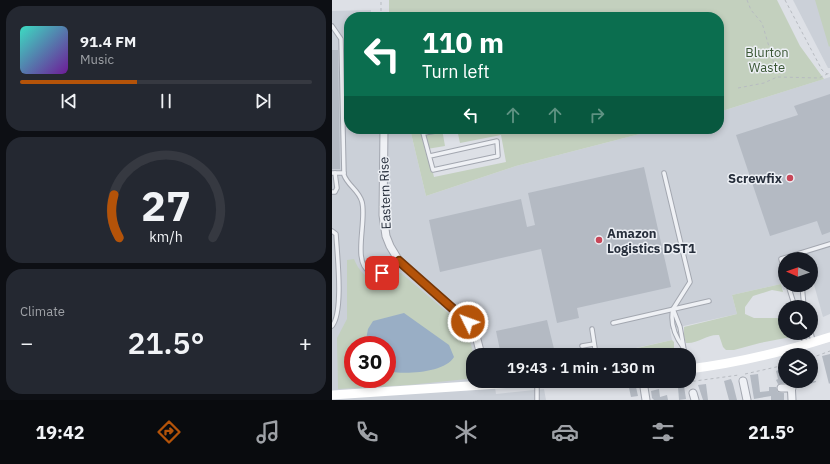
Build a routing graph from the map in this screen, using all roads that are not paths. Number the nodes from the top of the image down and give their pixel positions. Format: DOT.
graph roads {
  1 [pos="332,26"];
  2 [pos="384,134"];
  3 [pos="424,134"];
  4 [pos="430,156"];
  5 [pos="344,172"];
  6 [pos="333,173"];
  7 [pos="664,173"];
  8 [pos="332,192"];
  9 [pos="332,230"];
  10 [pos="830,244"];
  11 [pos="804,252"];
  12 [pos="399,261"];
  13 [pos="709,301"];
  14 [pos="673,309"];
  15 [pos="613,323"];
  16 [pos="332,326"];
  17 [pos="592,329"];
  18 [pos="830,337"];
  19 [pos="818,339"];
  20 [pos="810,340"];
  21 [pos="594,344"];
  22 [pos="582,346"];
  23 [pos="479,348"];
  24 [pos="595,348"];
  25 [pos="683,348"];
  26 [pos="696,368"];
  27 [pos="743,381"];
  28 [pos="466,384"];
  29 [pos="537,388"];
  30 [pos="644,388"];
  31 [pos="791,388"];
  32 [pos="332,395"];
  33 [pos="537,400"];
  34 [pos="646,400"];
  35 [pos="747,400"];
  36 [pos="792,400"];
  1 -- 5 [label="lane"];
  2 -- 12 [label="street, Eastern Rise"];
  3 -- 4 [label="lane"];
  4 -- 4 [label="lane"];
  5 -- 6 [label="lane"];
  5 -- 12 [label="lane"];
  6 -- 8 [label="lane"];
  7 -- 14 [label="lane"];
  9 -- 16 [label="lane"];
  10 -- 11 [label="lane"];
  12 -- 23 [label="street, Eastern Rise"];
  13 -- 14 [label="lane"];
  14 -- 15 [label="lane"];
  14 -- 25 [label="lane"];
  17 -- 21 [label="lane"];
  18 -- 19 [label="main road"];
  20 -- 26 [label="main road"];
  21 -- 22 [label="lane"];
  21 -- 24 [label="lane"];
  27 -- 35 [label="street"];
  28 -- 32 [label="main road"];
  29 -- 33 [label="lane"];
  30 -- 34 [label="street"];
  31 -- 36 [label="street"];
}
